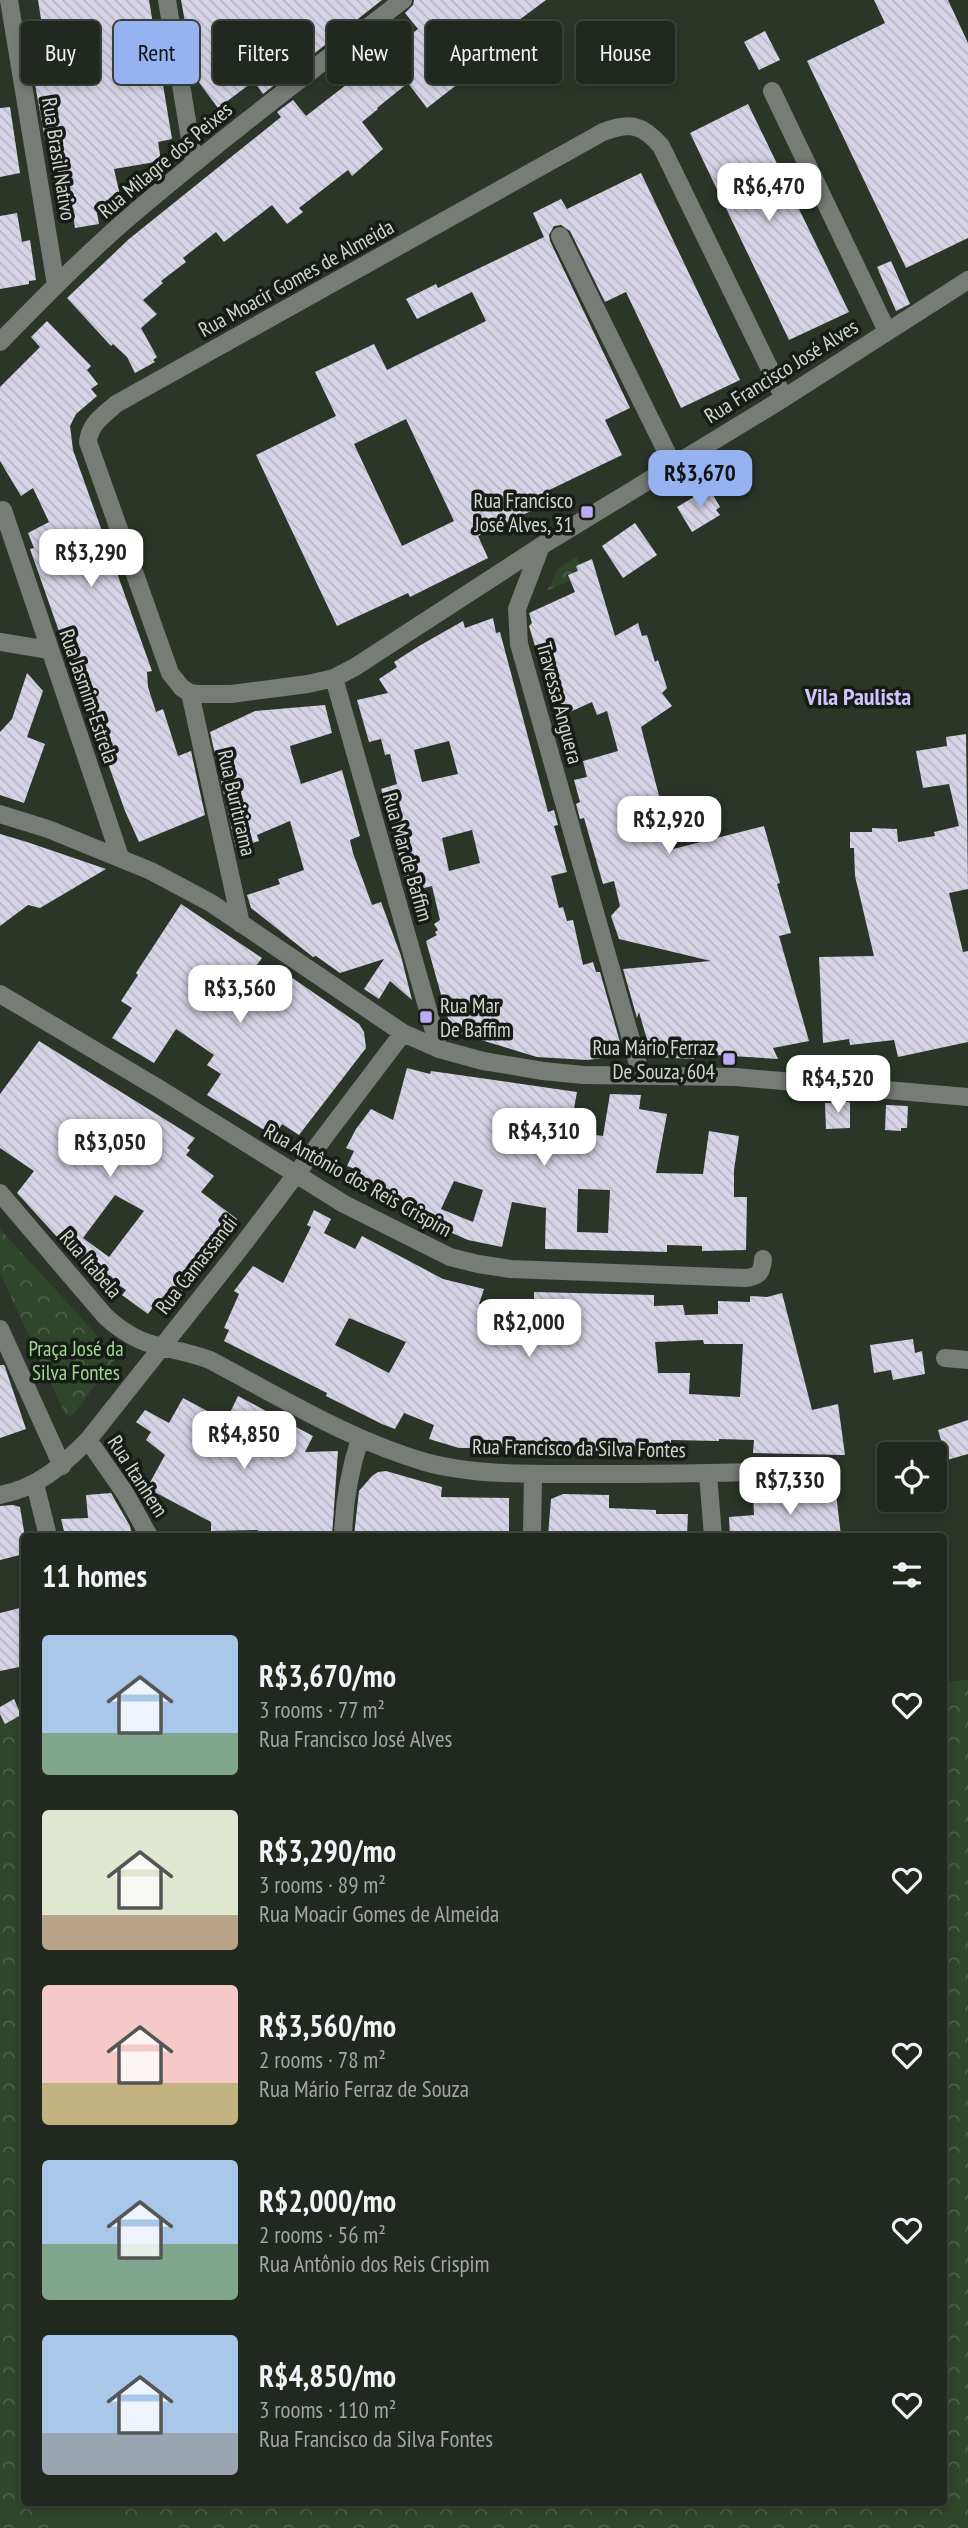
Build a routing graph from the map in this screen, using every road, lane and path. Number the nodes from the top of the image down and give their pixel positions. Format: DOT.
graph roads {
  1 [pos="9,0"];
  2 [pos="167,0"];
  3 [pos="403,0"];
  4 [pos="772,91"];
  5 [pos="194,163"];
  6 [pos="561,236"];
  7 [pos="968,280"];
  8 [pos="56,285"];
  9 [pos="887,331"];
  10 [pos="0,342"];
  11 [pos="784,398"];
  12 [pos="673,465"];
  13 [pos="3,510"];
  14 [pos="541,546"];
  15 [pos="0,642"];
  16 [pos="49,650"];
  17 [pos="334,678"];
  18 [pos="190,693"];
  19 [pos="0,814"];
  20 [pos="120,857"];
  21 [pos="241,924"];
  22 [pos="0,994"];
  23 [pos="403,1033"];
  24 [pos="439,1049"];
  25 [pos="641,1075"];
  26 [pos="968,1097"];
  27 [pos="296,1175"];
  28 [pos="0,1193"];
  29 [pos="763,1259"];
  30 [pos="0,1329"];
  31 [pos="160,1348"];
  32 [pos="945,1358"];
  33 [pos="968,1360"];
  34 [pos="360,1439"];
  35 [pos="88,1440"];
  36 [pos="62,1466"];
  37 [pos="812,1470"];
  38 [pos="533,1474"];
  39 [pos="708,1474"];
  40 [pos="35,1484"];
  41 [pos="0,1495"];
  42 [pos="47,1533"];
  43 [pos="147,1533"];
  44 [pos="343,1533"];
  45 [pos="532,1533"];
  46 [pos="713,1533"];
  1 -- 8 [label="street, Rua Brasil Nativo"];
  2 -- 5 [label="street"];
  3 -- 5 [label="street, Rua Milagre dos Peixes"];
  4 -- 9 [label="street"];
  5 -- 8 [label="street, Rua Milagre dos Peixes"];
  6 -- 12 [label="street"];
  7 -- 9 [label="street, Rua Francisco José Alves"];
  8 -- 10 [label="street, Rua Milagre dos Peixes"];
  9 -- 11 [label="street, Rua Francisco José Alves"];
  11 -- 12 [label="street, Rua Francisco José Alves"];
  11 -- 18 [label="street, Rua Moacir Gomes de Almeida"];
  12 -- 14 [label="street, Rua Francisco José Alves"];
  13 -- 16 [label="street, Rua Jasmim-Estrela"];
  14 -- 17 [label="street, Rua Francisco José Alves"];
  14 -- 25 [label="street, Travessa Anguera"];
  15 -- 16 [label="street"];
  16 -- 20 [label="street, Rua Jasmim-Estrela"];
  17 -- 18 [label="street"];
  17 -- 24 [label="street, Rua Mar de Baffim"];
  18 -- 21 [label="street, Rua Buritirama"];
  19 -- 20 [label="street"];
  20 -- 21 [label="street"];
  21 -- 23 [label="street"];
  22 -- 27 [label="street, Rua Antônio dos Reis Crispim"];
  23 -- 24 [label="street"];
  23 -- 27 [label="street, Rua Camassandi"];
  24 -- 25 [label="street"];
  25 -- 26 [label="street"];
  27 -- 29 [label="street, Rua Antônio dos Reis Crispim"];
  27 -- 31 [label="street, Rua Camassandi"];
  28 -- 31 [label="street, Rua Itabela"];
  30 -- 36 [label="street"];
  31 -- 34 [label="street, Rua Francisco da Silva Fontes"];
  31 -- 35 [label="street, Rua Camassandi"];
  32 -- 33 [label="street"];
  34 -- 38 [label="street, Rua Francisco da Silva Fontes"];
  34 -- 44 [label="street"];
  35 -- 36 [label="street, Rua Camassandi"];
  35 -- 43 [label="street, Rua Itanhem"];
  36 -- 40 [label="street, Rua Camassandi"];
  37 -- 39 [label="street, Rua Francisco da Silva Fontes"];
  38 -- 39 [label="street, Rua Francisco da Silva Fontes"];
  38 -- 45 [label="street"];
  39 -- 46 [label="street"];
  40 -- 41 [label="street, Rua Camassandi"];
  40 -- 42 [label="street"];
}
